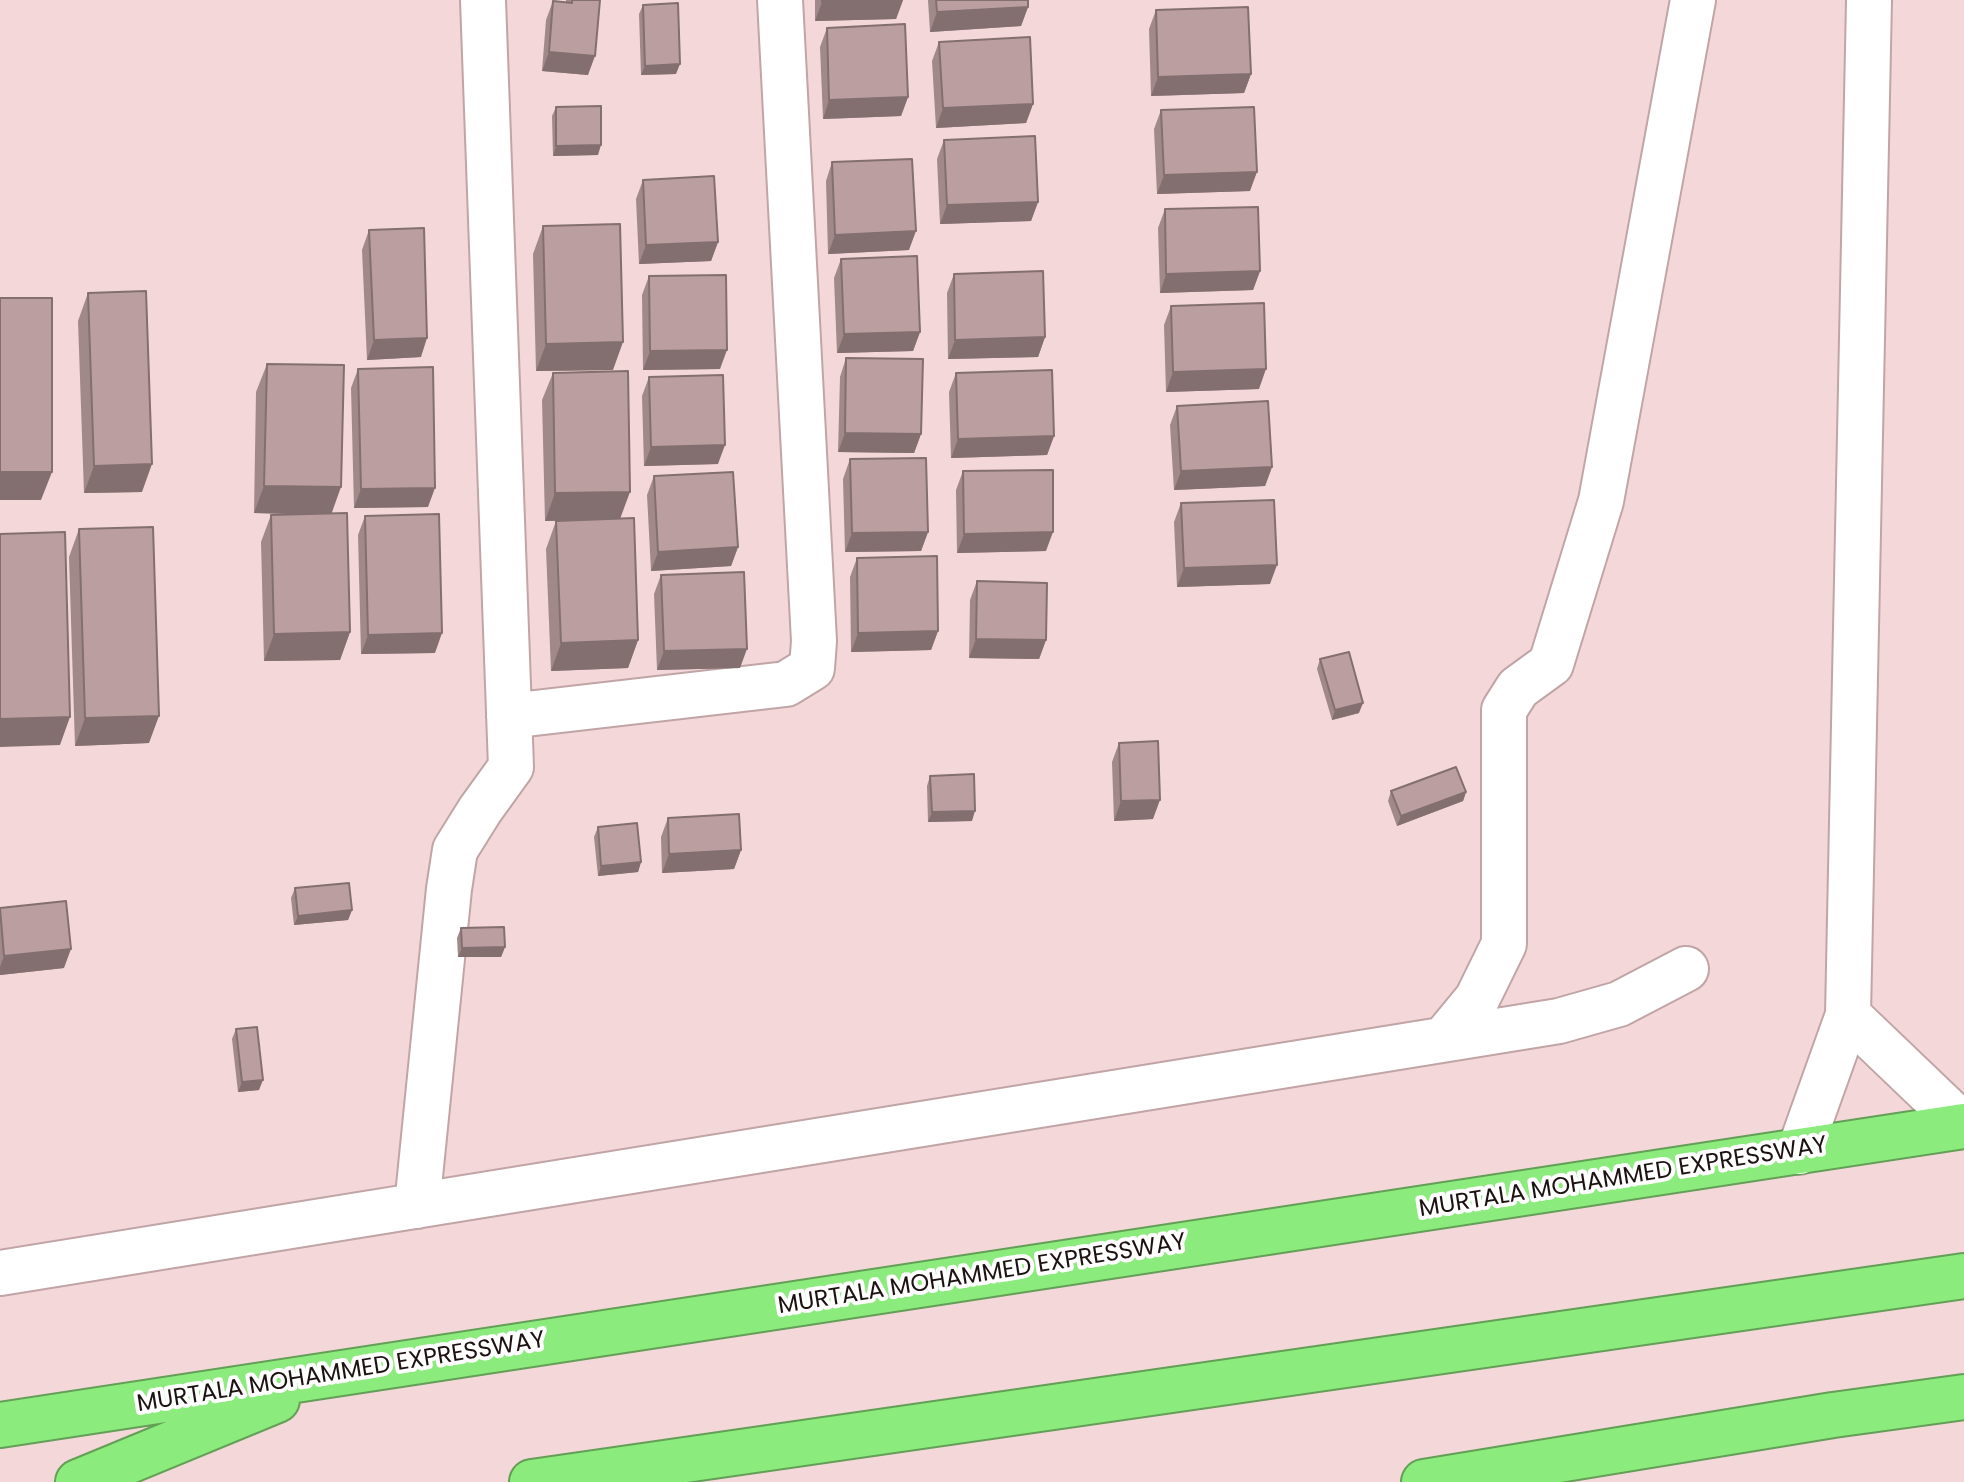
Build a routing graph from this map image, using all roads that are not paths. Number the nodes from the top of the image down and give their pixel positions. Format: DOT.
graph roads {
  1 [pos="483,0"];
  2 [pos="780,0"];
  3 [pos="1693,0"];
  4 [pos="1869,0"];
  5 [pos="509,716"];
  6 [pos="1686,969"];
  7 [pos="1848,1015"];
  8 [pos="1444,1039"];
  9 [pos="1964,1126"];
  10 [pos="1799,1152"];
  11 [pos="417,1206"];
  12 [pos="0,1273"];
  13 [pos="1964,1276"];
  14 [pos="338,1374"];
  15 [pos="1964,1397"];
  16 [pos="0,1425"];
  17 [pos="78,1482"];
  18 [pos="532,1482"];
  19 [pos="1424,1482"];
  1 -- 5 [label="street"];
  2 -- 5 [label="street"];
  3 -- 8 [label="street"];
  4 -- 7 [label="street"];
  5 -- 11 [label="street"];
  6 -- 8 [label="street"];
  7 -- 9 [label="street"];
  7 -- 10 [label="street"];
  8 -- 11 [label="street"];
  9 -- 10 [label="highway, MURTALA MOHAMMED EXPRESSWAY"];
  10 -- 14 [label="highway, MURTALA MOHAMMED EXPRESSWAY"];
  11 -- 12 [label="street"];
  13 -- 18 [label="highway"];
  14 -- 16 [label="highway, MURTALA MOHAMMED EXPRESSWAY"];
  14 -- 17 [label="highway"];
  15 -- 19 [label="highway"];
}
